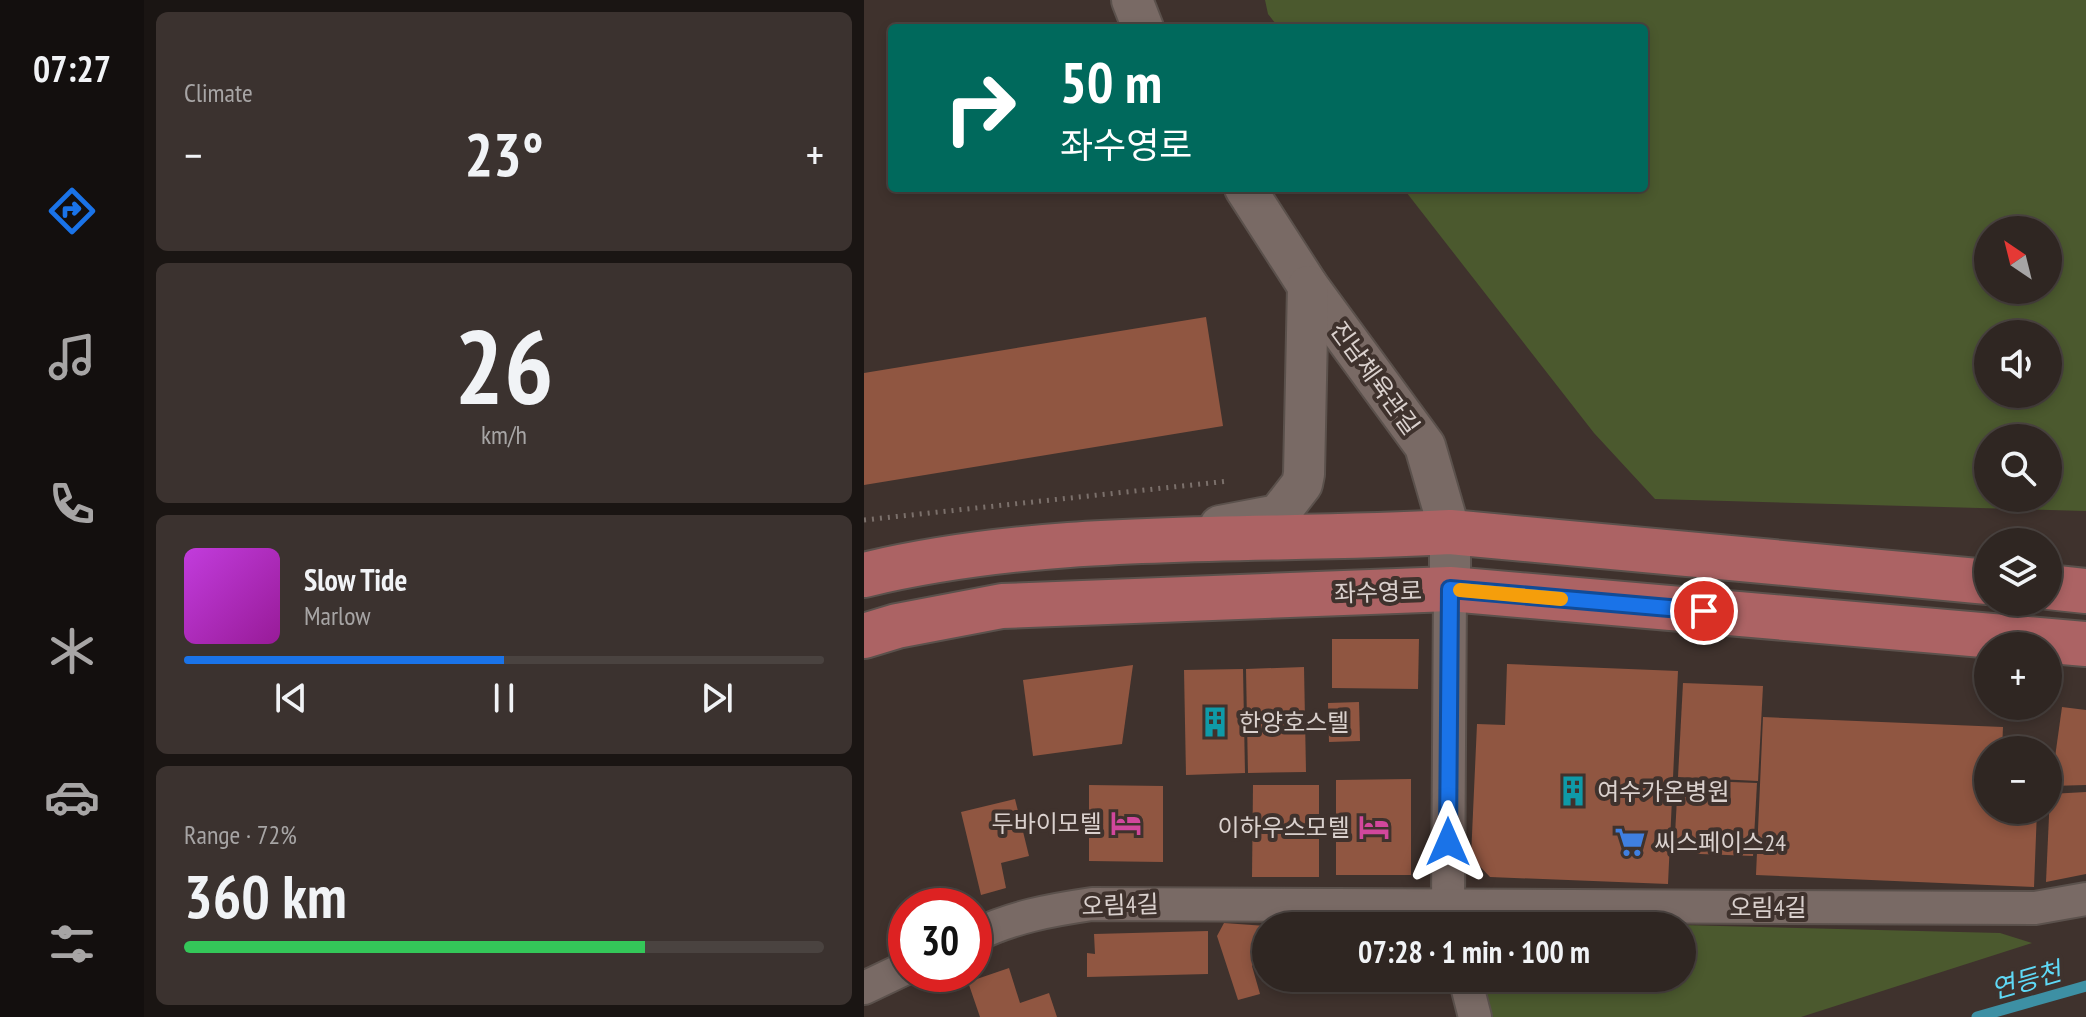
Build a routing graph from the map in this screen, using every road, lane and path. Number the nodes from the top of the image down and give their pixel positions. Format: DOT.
graph roads {
  1 [pos="1132,0"];
  2 [pos="1141,24"];
  3 [pos="1248,192"];
  4 [pos="1308,286"];
  5 [pos="1229,481"];
  6 [pos="864,520"];
  7 [pos="1450,532"];
  8 [pos="1025,548"];
  9 [pos="864,575"];
  10 [pos="1974,581"];
  11 [pos="2062,588"];
  12 [pos="1450,589"];
  13 [pos="2086,591"];
  14 [pos="864,636"];
  15 [pos="2086,644"];
  16 [pos="2086,899"];
  17 [pos="1331,912"];
  18 [pos="1450,912"];
  19 [pos="1696,913"];
  20 [pos="992,927"];
  21 [pos="888,977"];
  22 [pos="864,988"];
  23 [pos="1469,992"];
  24 [pos="1475,1017"];
  1 -- 2 [label="street"];
  3 -- 4 [label="street, 진남체육관길"];
  4 -- 7 [label="street, 진남체육관길"];
  4 -- 8 [label="street"];
  5 -- 6 [label="path"];
  7 -- 8 [label="main road"];
  7 -- 10 [label="main road"];
  7 -- 12 [label="street, 진남체육관길"];
  8 -- 9 [label="main road"];
  11 -- 13 [label="main road"];
  12 -- 14 [label="main road, 좌수영로"];
  12 -- 15 [label="main road, 좌수영로"];
  12 -- 18 [label="street"];
  16 -- 19 [label="street, 오림4길"];
  17 -- 20 [label="street, 오림4길"];
  21 -- 22 [label="street"];
  23 -- 24 [label="street"];
}
